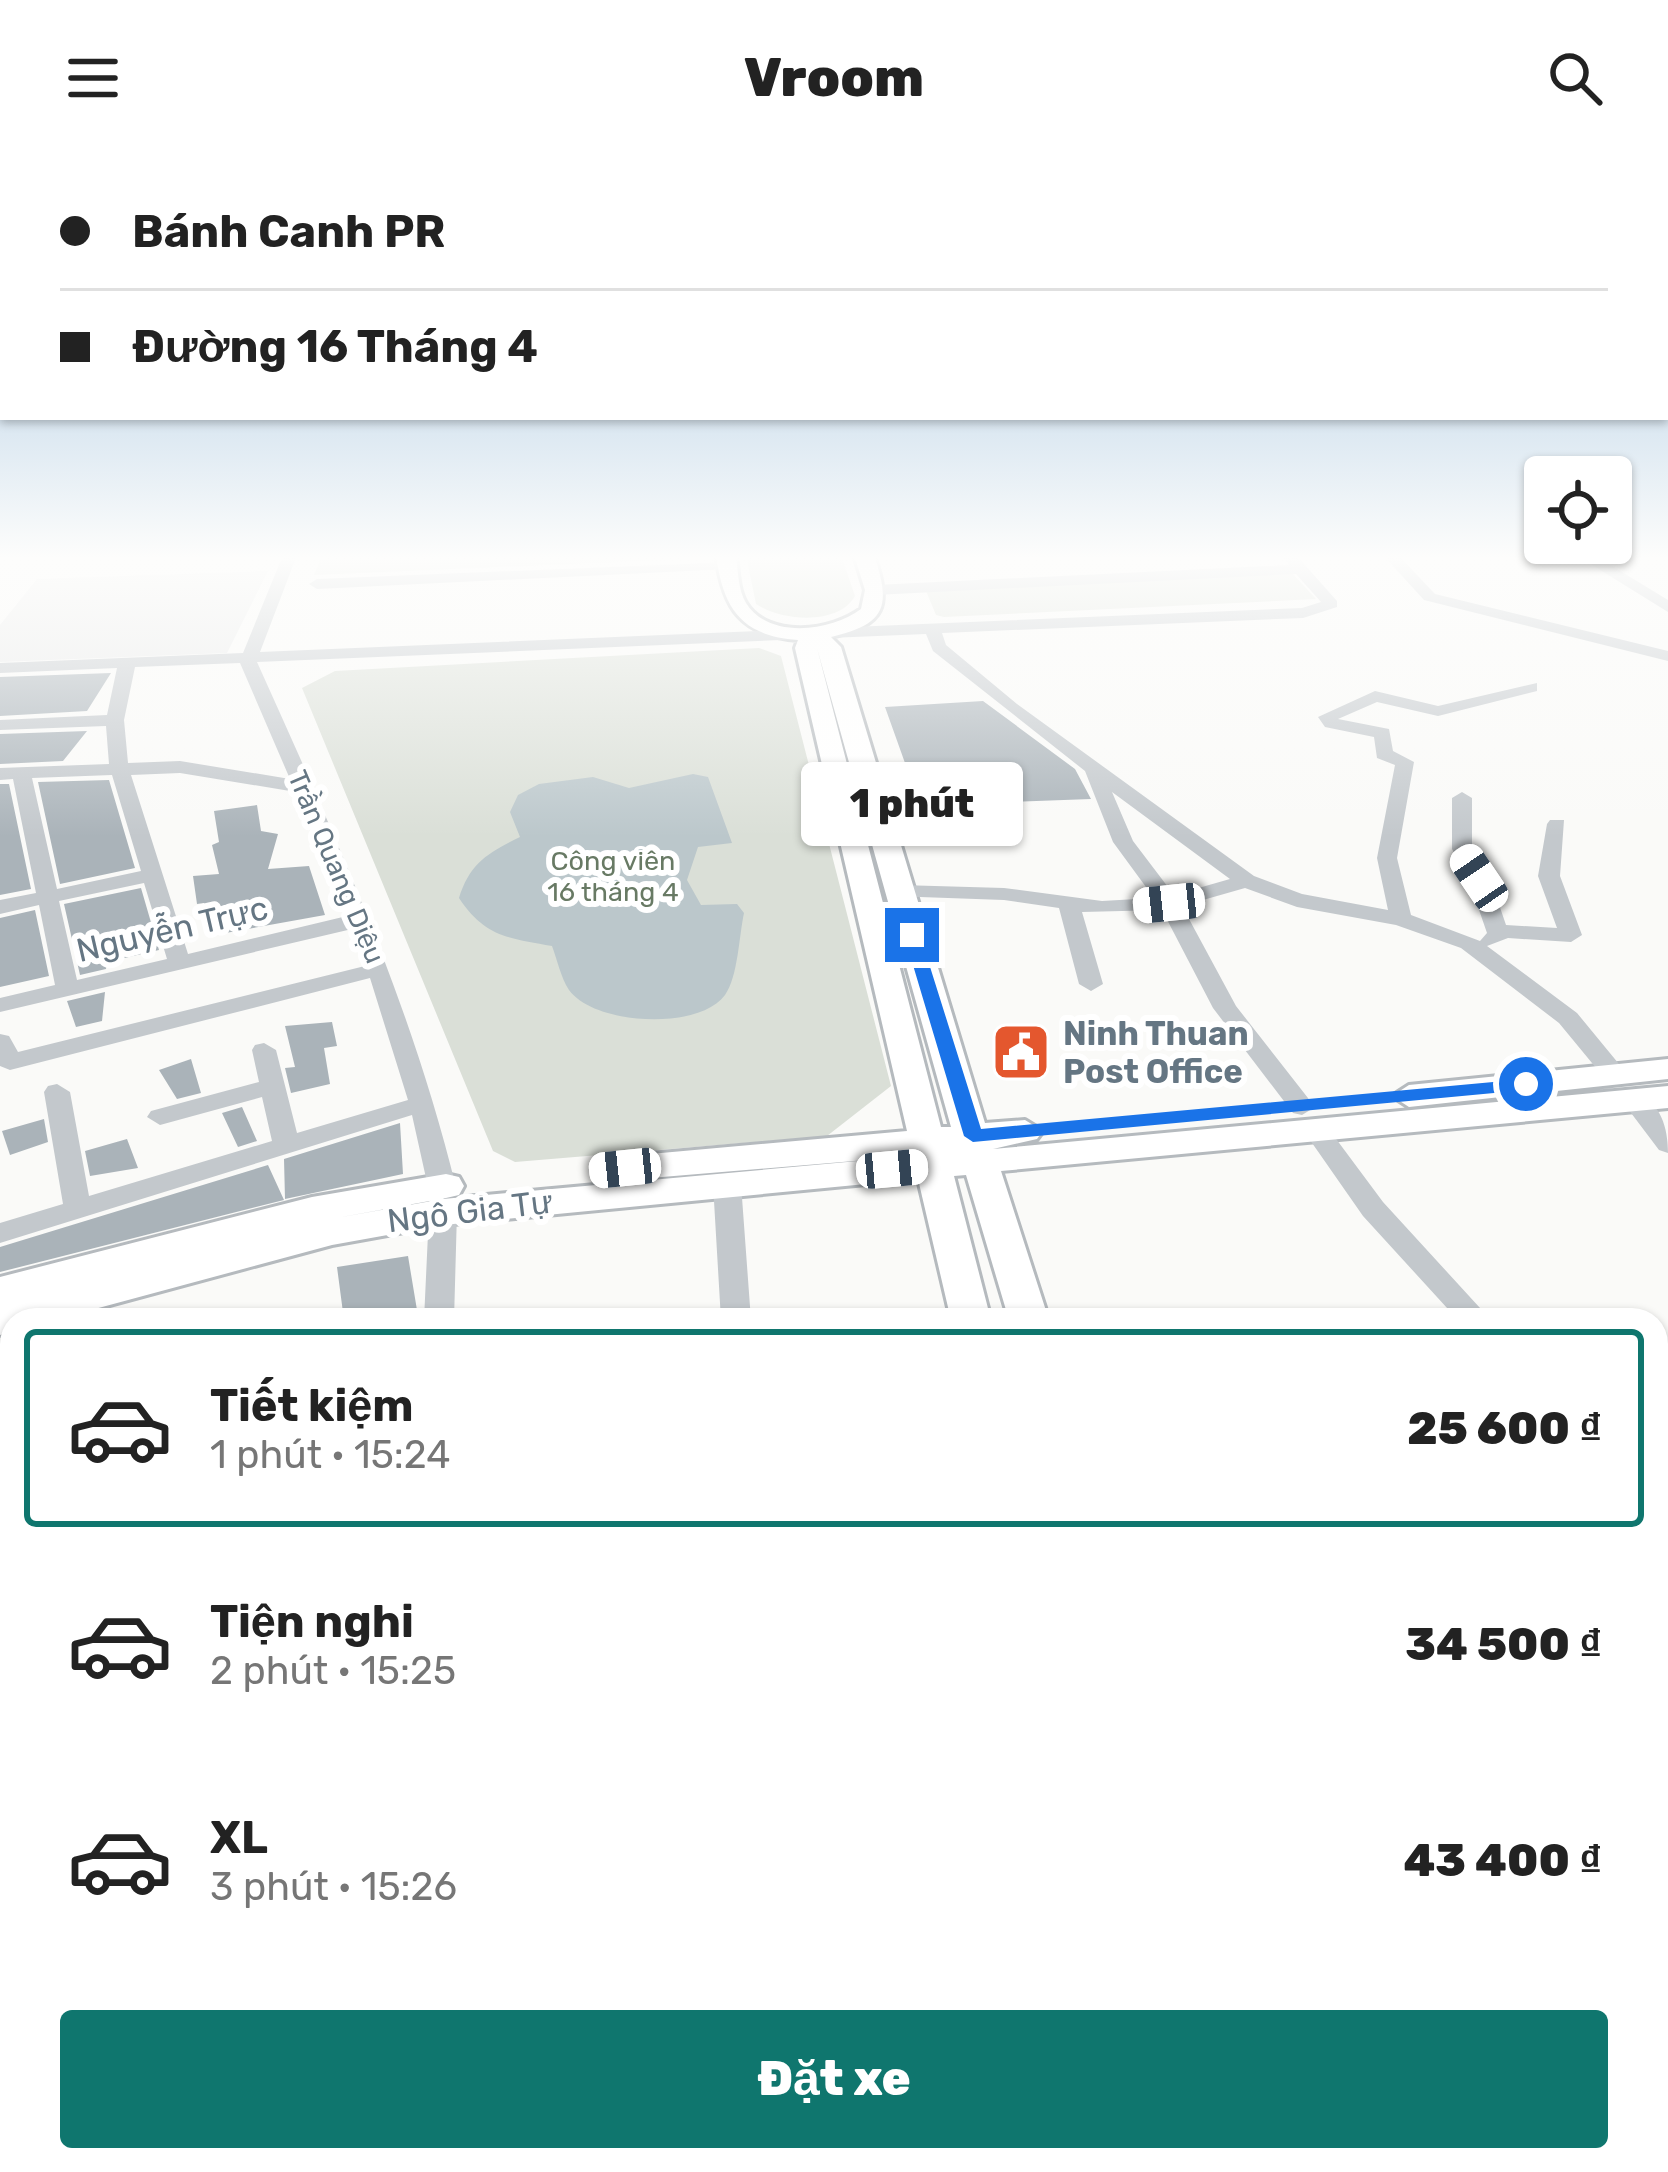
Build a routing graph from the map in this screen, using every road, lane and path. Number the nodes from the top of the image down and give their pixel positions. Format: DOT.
graph roads {
  1 [pos="253,649"];
  2 [pos="488,649"];
  3 [pos="806,649"];
  4 [pos="941,649"];
  5 [pos="248,661"];
  6 [pos="127,663"];
  7 [pos="0,668"];
  8 [pos="1531,687"];
  9 [pos="115,720"];
  10 [pos="0,725"];
  11 [pos="1092,764"];
  12 [pos="119,767"];
  13 [pos="11,774"];
  14 [pos="854,776"];
  15 [pos="303,787"];
  16 [pos="1462,798"];
  17 [pos="1557,824"];
  18 [pos="885,838"];
  19 [pos="853,841"];
  20 [pos="152,875"];
  21 [pos="1246,880"];
  22 [pos="900,891"];
  23 [pos="48,898"];
  24 [pos="1169,903"];
  25 [pos="1069,906"];
  26 [pos="0,907"];
  27 [pos="1401,919"];
  28 [pos="361,920"];
  29 [pos="1499,931"];
  30 [pos="1468,943"];
  31 [pos="178,960"];
  32 [pos="380,969"];
  33 [pos="923,980"];
  34 [pos="888,982"];
  35 [pos="1091,984"];
  36 [pos="67,988"];
  37 [pos="0,1005"];
  38 [pos="0,1041"];
  39 [pos="264,1050"];
  40 [pos="1668,1069"];
  41 [pos="273,1086"];
  42 [pos="1639,1091"];
  43 [pos="57,1092"];
  44 [pos="425,1103"];
  45 [pos="160,1117"];
  46 [pos="1309,1119"];
  47 [pos="1668,1144"];
  48 [pos="287,1147"];
  49 [pos="977,1148"];
  50 [pos="930,1152"];
  51 [pos="727,1184"];
  52 [pos="443,1199"];
  53 [pos="78,1210"];
  54 [pos="0,1233"];
  55 [pos="0,1291"];
  56 [pos="45,1308"];
  57 [pos="439,1308"];
  58 [pos="735,1308"];
  59 [pos="968,1308"];
  60 [pos="1025,1308"];
  61 [pos="1465,1308"];
  1 -- 5 [label="street"];
  2 -- 5 [label="street"];
  3 -- 14 [label="main road"];
  4 -- 11 [label="street"];
  5 -- 6 [label="street"];
  5 -- 15 [label="street, Trần Quang Diệu"];
  6 -- 7 [label="street"];
  6 -- 9 [label="street"];
  8 -- 27 [label="street"];
  9 -- 10 [label="street"];
  9 -- 12 [label="street"];
  11 -- 21 [label="street"];
  11 -- 24 [label="street"];
  12 -- 13 [label="street"];
  12 -- 15 [label="street"];
  12 -- 20 [label="street"];
  13 -- 23 [label="street"];
  14 -- 18 [label="main road"];
  14 -- 19 [label="main road"];
  15 -- 28 [label="street, Trần Quang Diệu"];
  16 -- 29 [label="street"];
  17 -- 29 [label="street"];
  18 -- 19 [label="main road"];
  18 -- 22 [label="main road"];
  19 -- 34 [label="main road"];
  20 -- 23 [label="street"];
  20 -- 31 [label="street"];
  21 -- 24 [label="street"];
  21 -- 27 [label="street"];
  22 -- 25 [label="street"];
  22 -- 33 [label="main road"];
  23 -- 26 [label="street"];
  23 -- 36 [label="street"];
  24 -- 25 [label="street"];
  24 -- 46 [label="street"];
  25 -- 35 [label="street"];
  27 -- 30 [label="street"];
  28 -- 31 [label="street, Nguyễn Trực"];
  28 -- 32 [label="street, Trần Quang Diệu"];
  29 -- 30 [label="street"];
  30 -- 42 [label="street"];
  31 -- 36 [label="street, Nguyễn Trực"];
  32 -- 38 [label="street"];
  32 -- 44 [label="street, Trần Quang Diệu"];
  33 -- 34 [label="main road"];
  33 -- 49 [label="main road"];
  34 -- 50 [label="main road"];
  36 -- 37 [label="street, Nguyễn Trực"];
  39 -- 41 [label="street"];
  40 -- 42 [label="main road, Ngô Gia Tự"];
  41 -- 45 [label="street"];
  41 -- 48 [label="street"];
  42 -- 46 [label="main road, Ngô Gia Tự"];
  42 -- 47 [label="street"];
  43 -- 53 [label="street"];
  44 -- 48 [label="street"];
  44 -- 52 [label="street, Trần Quang Diệu"];
  46 -- 49 [label="main road, Ngô Gia Tự"];
  46 -- 61 [label="street"];
  48 -- 53 [label="street"];
  49 -- 50 [label="main road, Ngô Gia Tự"];
  49 -- 60 [label="main road"];
  50 -- 51 [label="main road, Ngô Gia Tự"];
  50 -- 52 [label="main road, Ngô Gia Tự"];
  50 -- 59 [label="main road"];
  51 -- 52 [label="main road, Ngô Gia Tự"];
  51 -- 58 [label="street"];
  52 -- 55 [label="main road, Ngô Gia Tự"];
  52 -- 56 [label="main road, Ngô Gia Tự"];
  52 -- 57 [label="street, Trần Quang Diệu"];
  53 -- 54 [label="street"];
}
